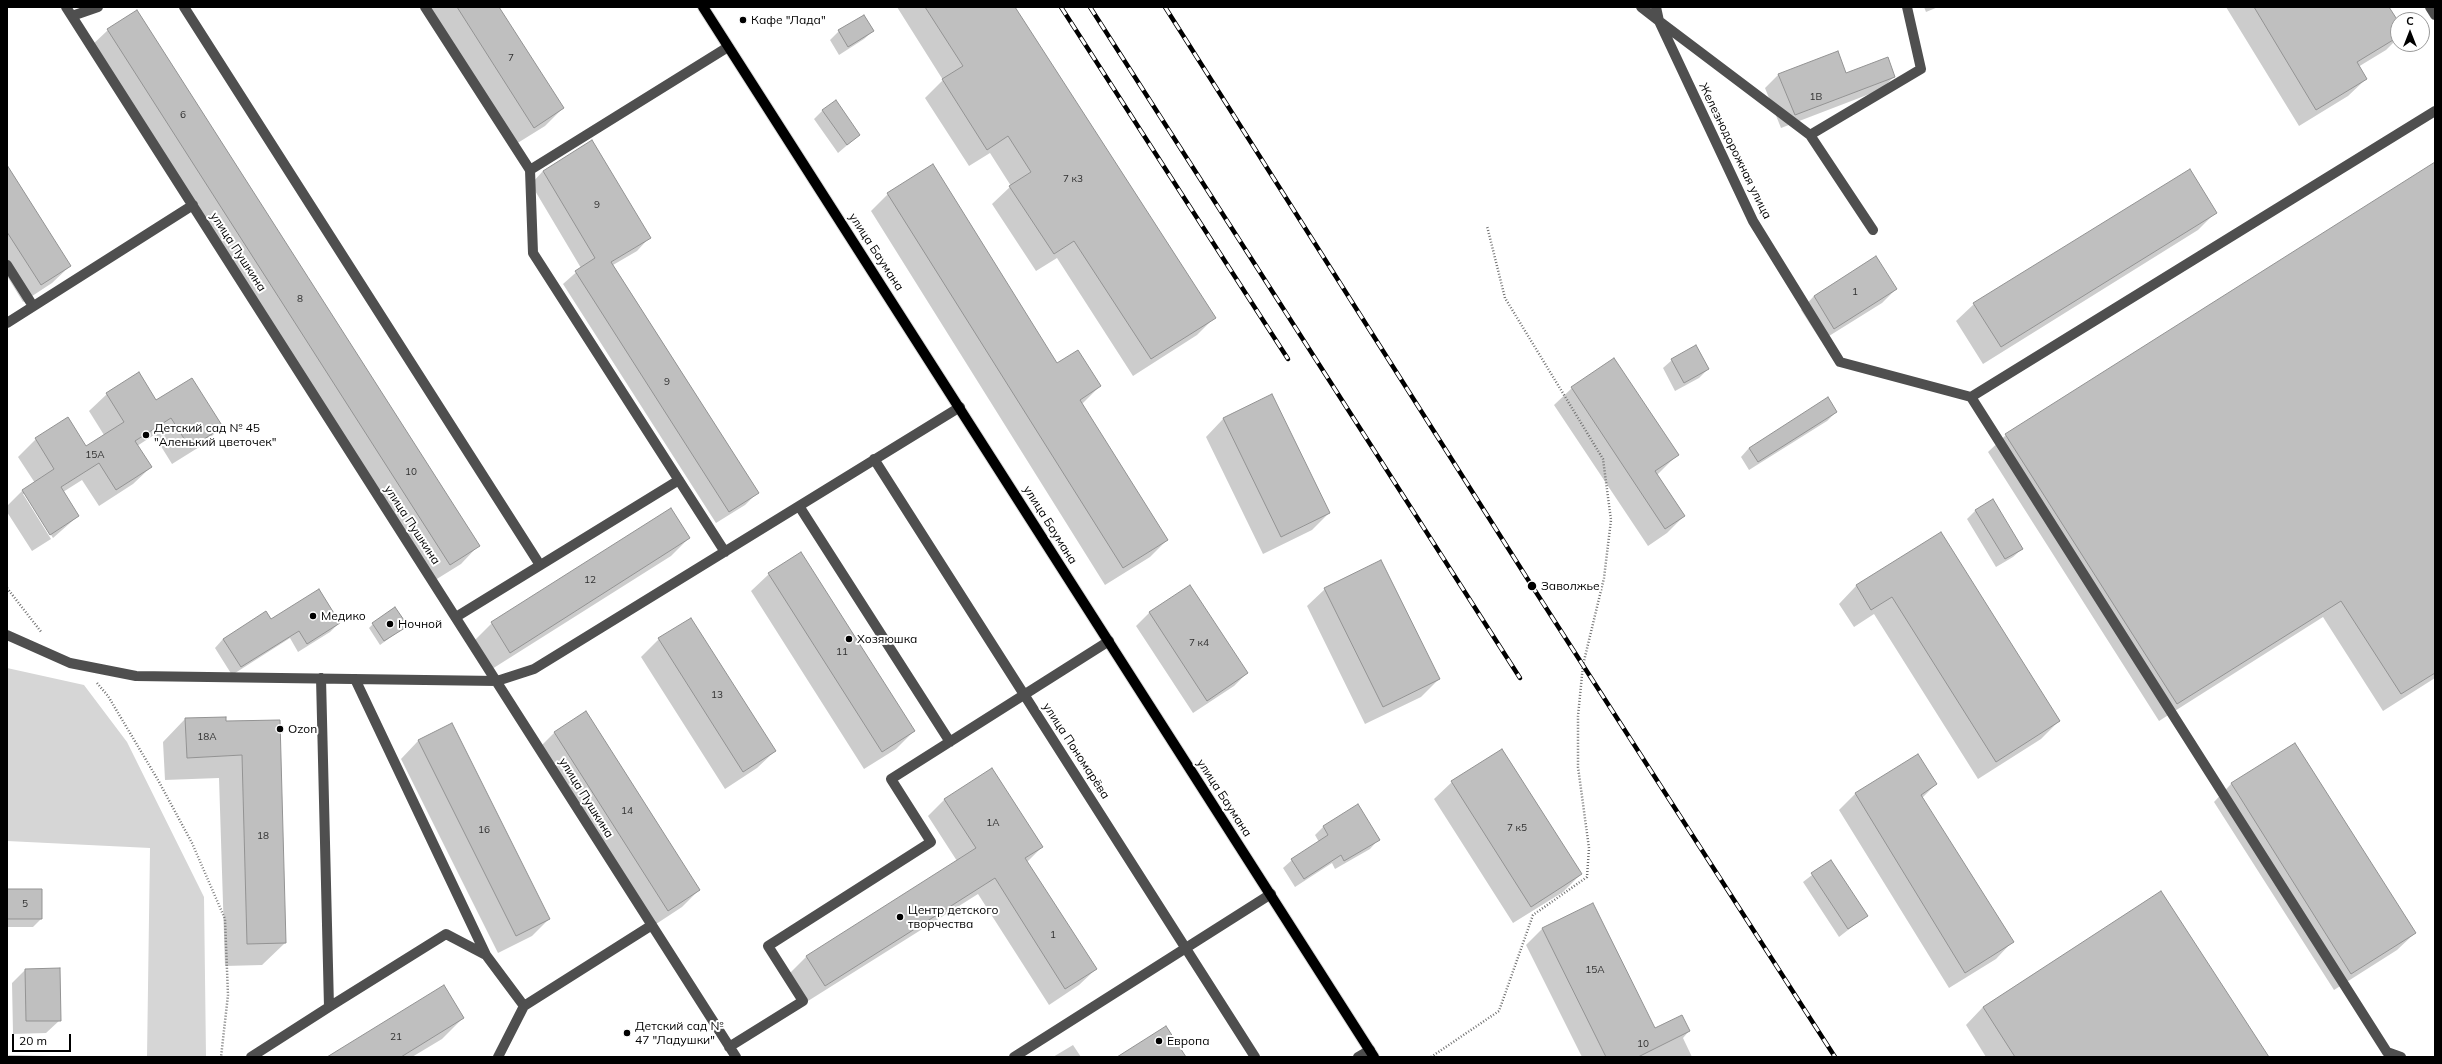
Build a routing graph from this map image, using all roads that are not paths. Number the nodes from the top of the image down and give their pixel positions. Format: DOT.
graph roads {
  1 [pos="66,7"];
  2 [pos="98,7"];
  3 [pos="184,7"];
  4 [pos="425,7"];
  5 [pos="703,7"];
  6 [pos="1641,7"];
  7 [pos="1656,7"];
  8 [pos="1907,7"];
  9 [pos="2430,7"];
  10 [pos="2435,15"];
  11 [pos="72,16"];
  12 [pos="1659,22"];
  13 [pos="728,47"];
  14 [pos="2435,111"];
  15 [pos="1810,135"];
  16 [pos="530,170"];
  17 [pos="193,205"];
  18 [pos="1873,230"];
  19 [pos="7,265"];
  20 [pos="33,306"];
  21 [pos="7,323"];
  22 [pos="1971,397"];
  23 [pos="960,407"];
  24 [pos="874,459"];
  25 [pos="679,480"];
  26 [pos="799,506"];
  27 [pos="725,552"];
  28 [pos="540,565"];
  29 [pos="456,618"];
  30 [pos="7,635"];
  31 [pos="1109,641"];
  32 [pos="321,678"];
  33 [pos="355,679"];
  34 [pos="497,681"];
  35 [pos="1024,695"];
  36 [pos="950,742"];
  37 [pos="1270,894"];
  38 [pos="652,925"];
  39 [pos="1186,948"];
  40 [pos="486,955"];
  41 [pos="524,1006"];
  42 [pos="329,1007"];
  43 [pos="729,1047"];
  44 [pos="1372,1053"];
  45 [pos="251,1057"];
  46 [pos="498,1057"];
  47 [pos="736,1057"];
  48 [pos="1014,1057"];
  49 [pos="1255,1057"];
  50 [pos="1358,1057"];
  51 [pos="2401,1057"];
  1 -- 11 [label="street, улица Пушкина"];
  2 -- 11 [label="street"];
  3 -- 28 [label="street"];
  4 -- 16 [label="street"];
  5 -- 13 [label="main road, улица Баумана"];
  6 -- 12 [label="street, Железнодорожная улица"];
  7 -- 12 [label="street"];
  8 -- 15 [label="street"];
  9 -- 10 [label="street"];
  11 -- 17 [label="street, улица Пушкина"];
  12 -- 15 [label="street"];
  12 -- 22 [label="street, Железнодорожная улица"];
  13 -- 16 [label="street"];
  13 -- 23 [label="main road, улица Баумана"];
  14 -- 22 [label="street"];
  15 -- 18 [label="street"];
  16 -- 25 [label="street"];
  17 -- 20 [label="street"];
  17 -- 29 [label="street, улица Пушкина"];
  19 -- 20 [label="street"];
  20 -- 21 [label="street"];
  22 -- 51 [label="street"];
  23 -- 24 [label="street"];
  23 -- 31 [label="main road, улица Баумана"];
  24 -- 26 [label="street"];
  24 -- 35 [label="street, улица Пономарёва"];
  25 -- 27 [label="street"];
  25 -- 28 [label="street"];
  26 -- 27 [label="street"];
  26 -- 36 [label="street"];
  27 -- 34 [label="street"];
  28 -- 29 [label="street"];
  29 -- 34 [label="street, улица Пушкина"];
  30 -- 32 [label="street"];
  31 -- 35 [label="street"];
  31 -- 37 [label="main road, улица Баумана"];
  32 -- 33 [label="street"];
  32 -- 42 [label="street"];
  33 -- 34 [label="street"];
  33 -- 40 [label="street"];
  34 -- 38 [label="street, улица Пушкина"];
  35 -- 36 [label="street"];
  35 -- 39 [label="street, улица Пономарёва"];
  36 -- 43 [label="street"];
  37 -- 39 [label="street"];
  37 -- 44 [label="main road, улица Баумана"];
  38 -- 41 [label="street"];
  38 -- 43 [label="street, улица Пушкина"];
  39 -- 48 [label="street"];
  39 -- 49 [label="street, улица Пономарёва"];
  40 -- 41 [label="street"];
  40 -- 42 [label="street"];
  41 -- 46 [label="street"];
  42 -- 45 [label="street"];
  43 -- 47 [label="street, улица Пушкина"];
  44 -- 50 [label="street"];
}
